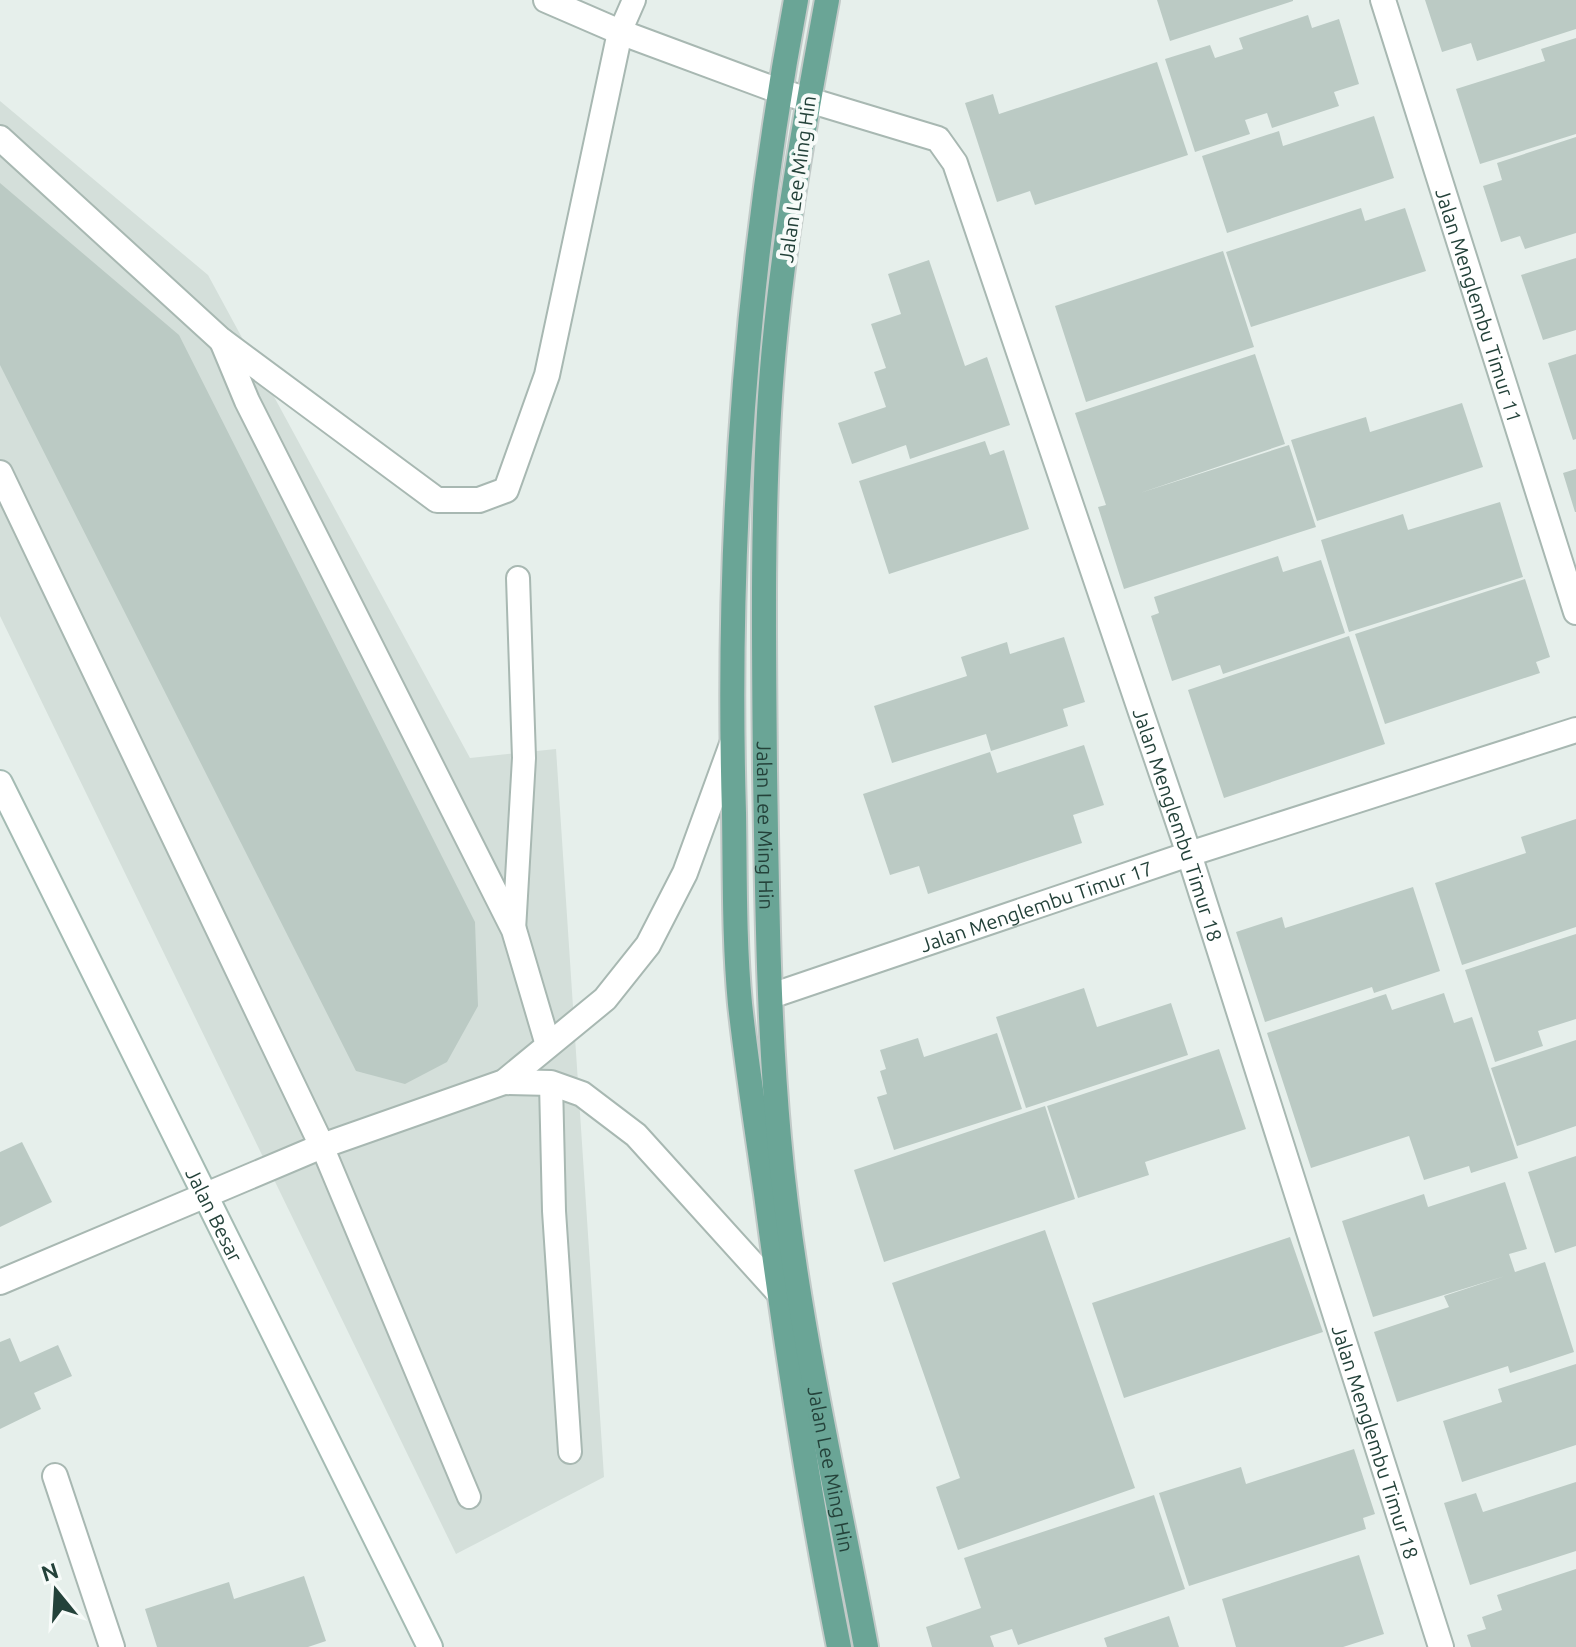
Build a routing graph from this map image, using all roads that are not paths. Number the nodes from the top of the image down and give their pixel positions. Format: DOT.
graph roads {
  1 [pos="546,0"];
  2 [pos="634,0"];
  3 [pos="796,0"];
  4 [pos="827,0"];
  5 [pos="1383,0"];
  6 [pos="620,32"];
  7 [pos="779,91"];
  8 [pos="807,100"];
  9 [pos="0,138"];
  10 [pos="221,340"];
  11 [pos="0,473"];
  12 [pos="518,578"];
  13 [pos="1576,612"];
  14 [pos="1576,730"];
  15 [pos="732,744"];
  16 [pos="0,783"];
  17 [pos="1189,854"];
  18 [pos="514,930"];
  19 [pos="771,996"];
  20 [pos="548,1045"];
  21 [pos="504,1082"];
  22 [pos="551,1083"];
  23 [pos="322,1146"];
  24 [pos="204,1197"];
  25 [pos="0,1282"];
  26 [pos="780,1294"];
  27 [pos="570,1452"];
  28 [pos="55,1476"];
  29 [pos="469,1497"];
  30 [pos="112,1647"];
  31 [pos="430,1647"];
  32 [pos="839,1647"];
  33 [pos="866,1647"];
  34 [pos="1441,1647"];
  1 -- 6 [label="street, Jalan Menglembu Timur 18"];
  2 -- 6 [label="lane"];
  3 -- 7 [label="main road, Jalan Lee Ming Hin"];
  4 -- 8 [label="main road, Jalan Lee Ming Hin"];
  5 -- 13 [label="street, Jalan Menglembu Timur 11"];
  6 -- 7 [label="street, Jalan Menglembu Timur 18"];
  6 -- 10 [label="street"];
  7 -- 8 [label="street, Jalan Menglembu Timur 18"];
  7 -- 15 [label="main road, Jalan Lee Ming Hin"];
  8 -- 17 [label="street, Jalan Menglembu Timur 18"];
  8 -- 19 [label="main road, Jalan Lee Ming Hin"];
  9 -- 10 [label="street"];
  10 -- 18 [label="street"];
  11 -- 23 [label="street"];
  12 -- 18 [label="lane"];
  14 -- 17 [label="street, Jalan Menglembu Timur 17"];
  15 -- 20 [label="street"];
  15 -- 26 [label="main road, Jalan Lee Ming Hin"];
  16 -- 24 [label="street, Jalan Besar"];
  17 -- 19 [label="street, Jalan Menglembu Timur 17"];
  17 -- 34 [label="street, Jalan Menglembu Timur 18"];
  18 -- 20 [label="street"];
  19 -- 33 [label="main road, Jalan Lee Ming Hin"];
  20 -- 21 [label="street"];
  21 -- 22 [label="street"];
  21 -- 23 [label="street"];
  22 -- 26 [label="street"];
  22 -- 27 [label="lane"];
  23 -- 24 [label="street"];
  23 -- 29 [label="lane"];
  24 -- 25 [label="street"];
  24 -- 31 [label="street, Jalan Besar"];
  26 -- 32 [label="main road, Jalan Lee Ming Hin"];
  28 -- 30 [label="street"];
}
